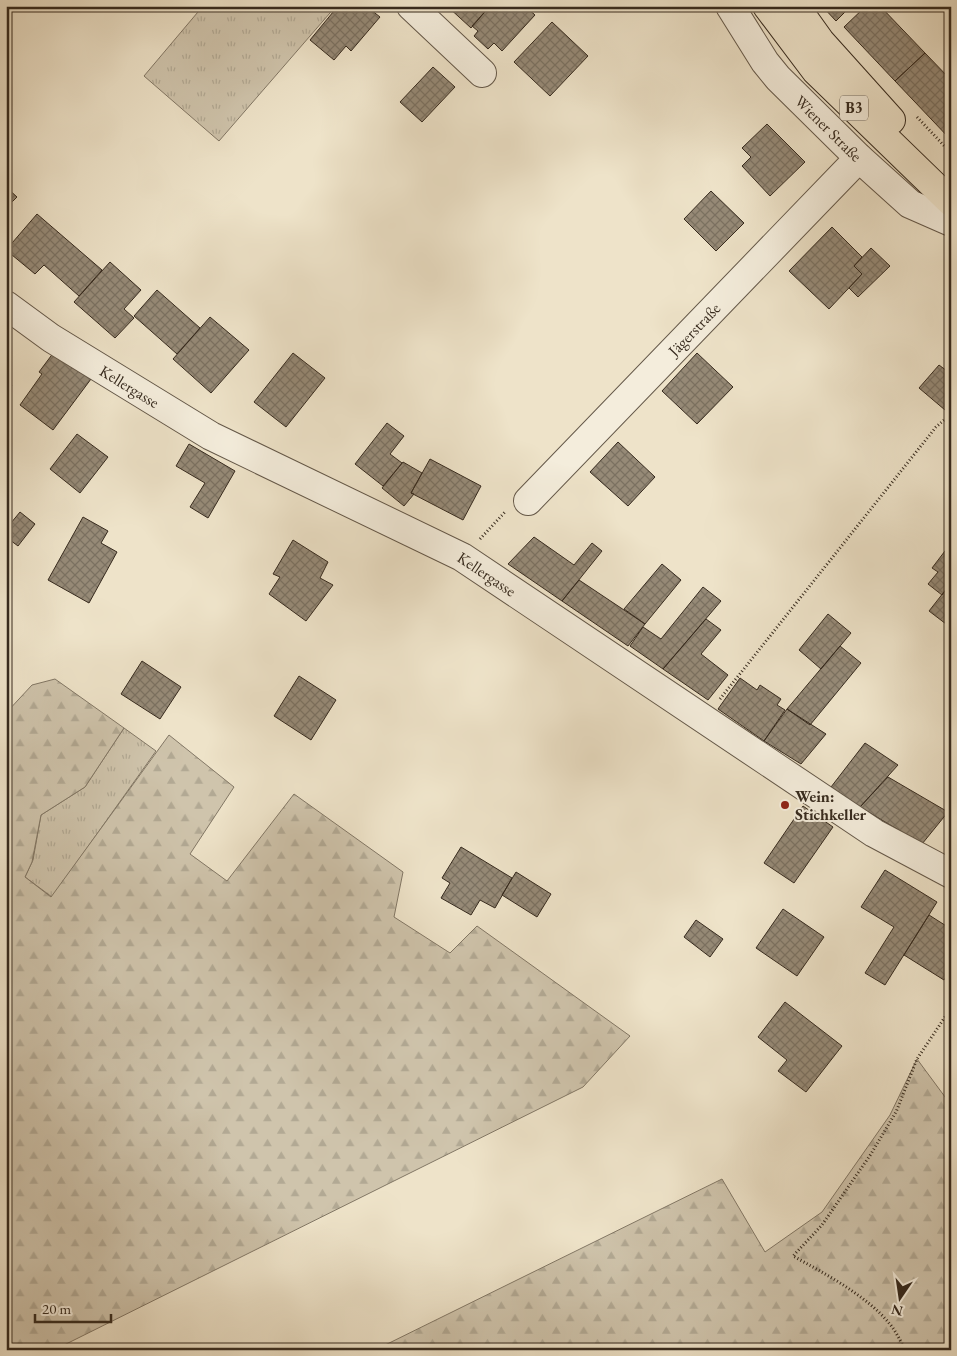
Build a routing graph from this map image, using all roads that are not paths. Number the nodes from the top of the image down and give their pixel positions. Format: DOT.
graph roads {
  1 [pos="411,6"];
  2 [pos="730,6"];
  3 [pos="767,6"];
  4 [pos="795,6"];
  5 [pos="482,73"];
  6 [pos="859,158"];
  7 [pos="951,193"];
  8 [pos="951,202"];
  9 [pos="951,222"];
  10 [pos="6,305"];
  11 [pos="528,501"];
  12 [pos="951,874"];
  1 -- 5 [label="street"];
  2 -- 6 [label="street, Wiener Straße"];
  3 -- 8 [label="main road, Wiener Straße / B3"];
  4 -- 7 [label="main road, B3"];
  6 -- 9 [label="street, Wiener Straße"];
  6 -- 11 [label="street, Jägerstraße"];
  10 -- 12 [label="street, Kellergasse"];
}
